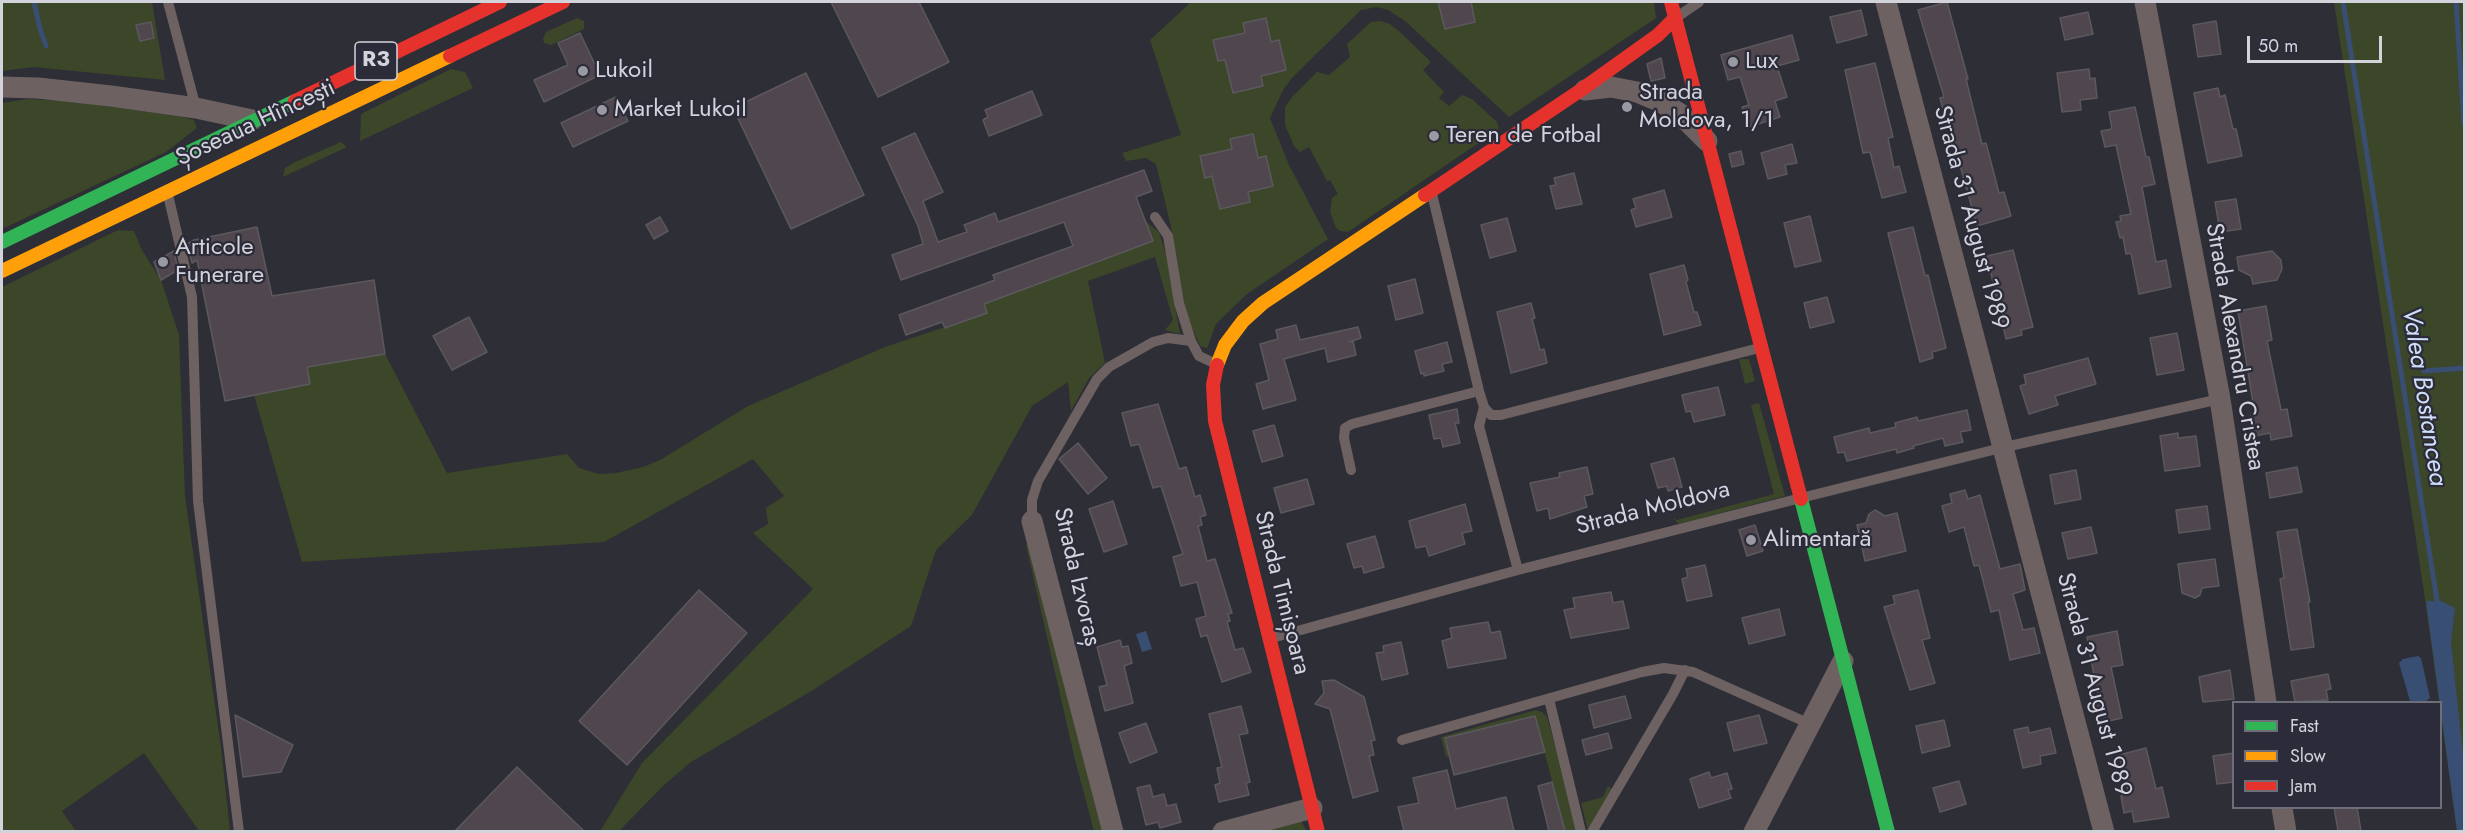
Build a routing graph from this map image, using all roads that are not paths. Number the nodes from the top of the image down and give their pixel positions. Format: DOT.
graph roads {
  1 [pos="168,2"];
  2 [pos="500,2"];
  3 [pos="563,2"];
  4 [pos="1671,2"];
  5 [pos="1699,2"];
  6 [pos="1886,2"];
  7 [pos="2145,2"];
  8 [pos="1675,18"];
  9 [pos="2,87"];
  10 [pos="1581,90"];
  11 [pos="196,108"];
  12 [pos="252,120"];
  13 [pos="1710,144"];
  14 [pos="167,191"];
  15 [pos="1431,191"];
  16 [pos="1155,217"];
  17 [pos="2,242"];
  18 [pos="2,271"];
  19 [pos="1191,340"];
  20 [pos="1762,347"];
  21 [pos="1217,364"];
  22 [pos="1479,391"];
  23 [pos="2220,399"];
  24 [pos="1484,408"];
  25 [pos="2005,447"];
  26 [pos="1351,470"];
  27 [pos="1801,498"];
  28 [pos="1032,521"];
  29 [pos="1518,570"];
  30 [pos="1269,639"];
  31 [pos="1843,662"];
  32 [pos="1685,670"];
  33 [pos="1549,699"];
  34 [pos="2266,701"];
  35 [pos="1810,724"];
  36 [pos="1402,740"];
  37 [pos="1312,807"];
  38 [pos="2283,809"];
  39 [pos="239,831"];
  40 [pos="1113,831"];
  41 [pos="1223,831"];
  42 [pos="1318,831"];
  43 [pos="1581,831"];
  44 [pos="1592,831"];
  45 [pos="1754,831"];
  46 [pos="1888,831"];
  47 [pos="2104,831"];
  48 [pos="2286,831"];
  1 -- 11 [label="lane"];
  2 -- 12 [label="main road, Șoseaua Hîncești / R3"];
  3 -- 14 [label="main road, Șoseaua Hîncești / R3"];
  4 -- 8 [label="main road"];
  5 -- 8 [label="lane"];
  6 -- 25 [label="street, Strada 31 August 1989"];
  7 -- 23 [label="street, Strada Alexandru Cristea"];
  8 -- 10 [label="main road"];
  8 -- 13 [label="main road"];
  9 -- 11 [label="street"];
  10 -- 13 [label="street"];
  10 -- 15 [label="main road"];
  11 -- 12 [label="street"];
  12 -- 17 [label="main road, Șoseaua Hîncești / R3"];
  13 -- 20 [label="main road"];
  14 -- 18 [label="main road, Șoseaua Hîncești / R3"];
  14 -- 39 [label="lane"];
  15 -- 21 [label="main road"];
  15 -- 22 [label="lane"];
  16 -- 19 [label="lane"];
  19 -- 21 [label="lane"];
  19 -- 28 [label="lane, Strada Izvoraș"];
  20 -- 24 [label="lane"];
  20 -- 27 [label="main road"];
  21 -- 30 [label="main road, Strada Timișoara"];
  22 -- 24 [label="lane"];
  22 -- 26 [label="lane"];
  23 -- 25 [label="lane"];
  23 -- 34 [label="street, Strada Alexandru Cristea"];
  24 -- 29 [label="lane"];
  25 -- 27 [label="lane"];
  25 -- 47 [label="street, Strada 31 August 1989"];
  27 -- 29 [label="lane, Strada Moldova"];
  27 -- 31 [label="main road"];
  28 -- 40 [label="street, Strada Izvoraș"];
  29 -- 30 [label="lane, Strada Moldova"];
  30 -- 37 [label="main road, Strada Timișoara"];
  31 -- 35 [label="street"];
  31 -- 46 [label="main road"];
  32 -- 33 [label="lane"];
  32 -- 35 [label="lane"];
  32 -- 44 [label="lane"];
  33 -- 36 [label="lane"];
  33 -- 43 [label="lane"];
  35 -- 45 [label="street"];
  37 -- 41 [label="street"];
  37 -- 42 [label="main road, Strada Timișoara"];
  38 -- 48 [label="street"];
}
